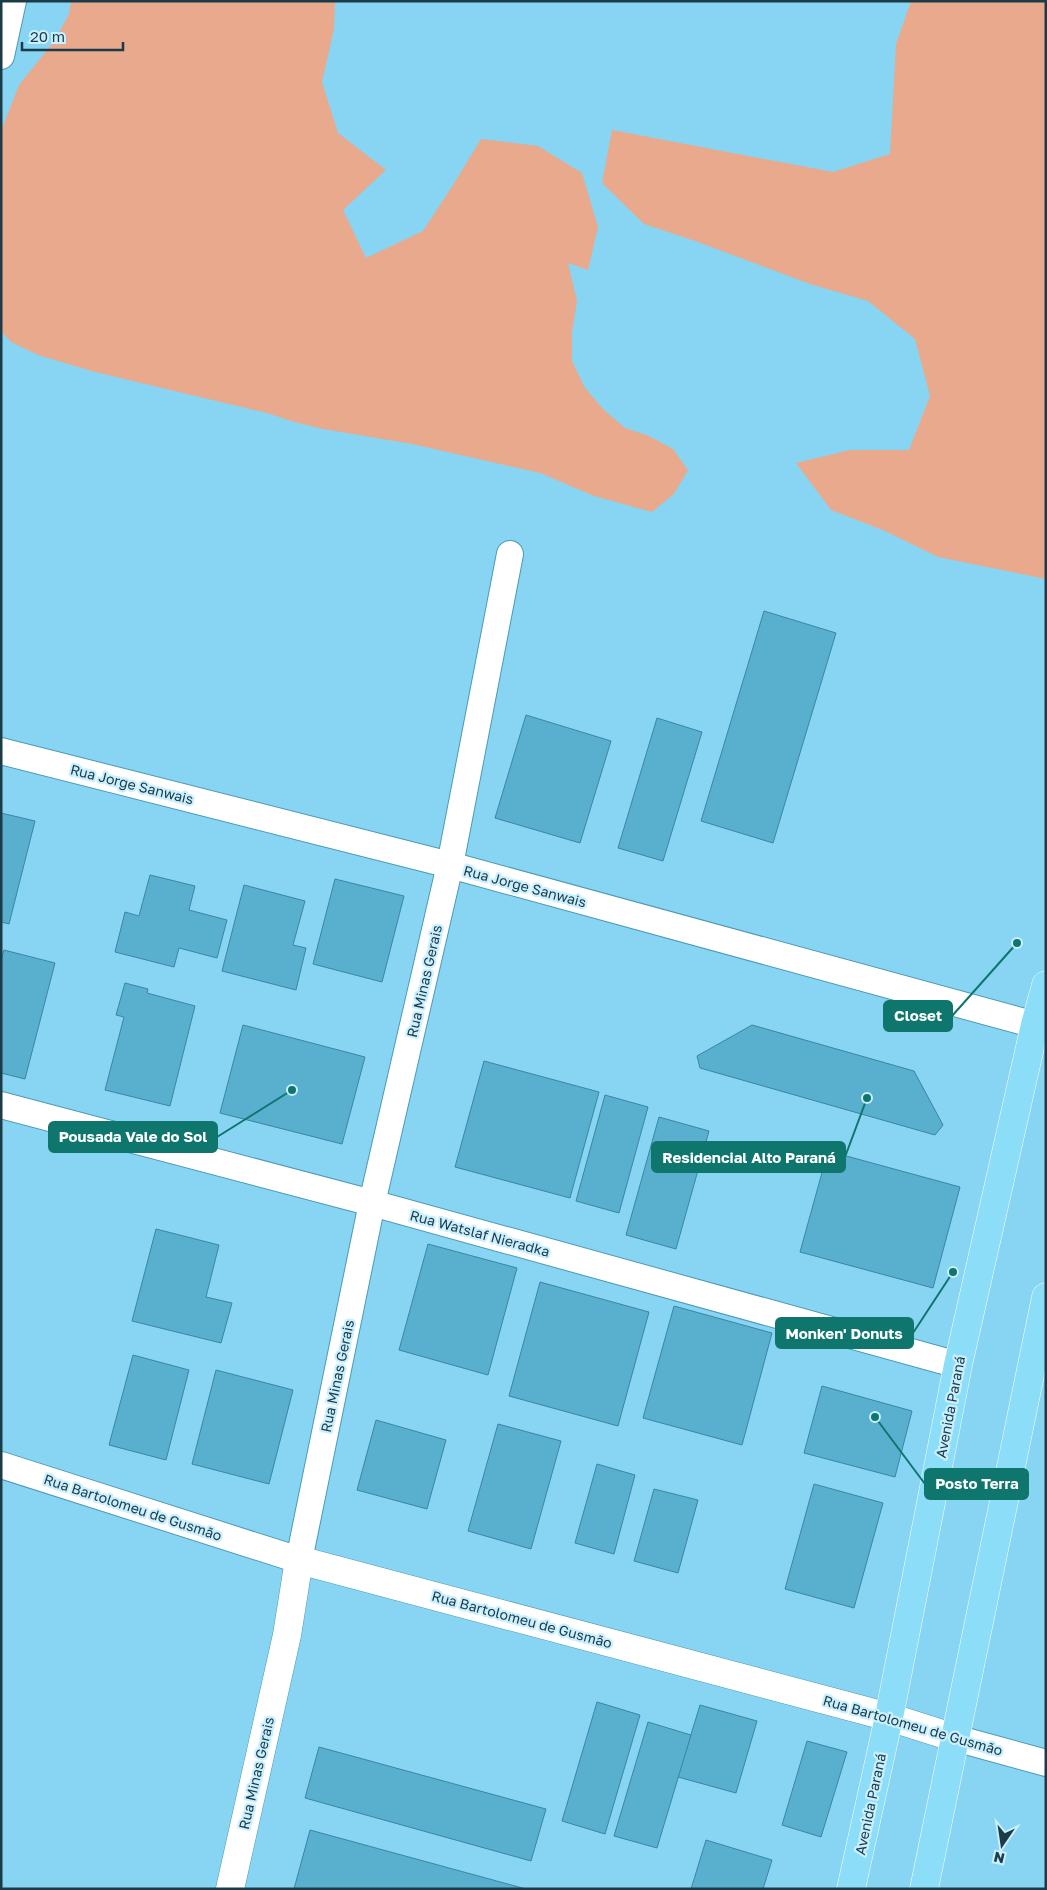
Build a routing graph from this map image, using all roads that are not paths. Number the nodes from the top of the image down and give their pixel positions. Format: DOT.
graph roads {
  1 [pos="13,1"];
  2 [pos="1,56"];
  3 [pos="510,554"];
  4 [pos="1,751"];
  5 [pos="450,865"];
  6 [pos="1046,985"];
  7 [pos="1040,1027"];
  8 [pos="1,1105"];
  9 [pos="372,1203"];
  10 [pos="1046,1297"];
  11 [pos="958,1365"];
  12 [pos="1037,1384"];
  13 [pos="1,1465"];
  14 [pos="299,1560"];
  15 [pos="889,1717"];
  16 [pos="955,1738"];
  17 [pos="1046,1763"];
  18 [pos="230,1889"];
  19 [pos="852,1889"];
  20 [pos="924,1889"];
  1 -- 2 [label="street"];
  3 -- 5 [label="street, Rua Minas Gerais"];
  4 -- 5 [label="street, Rua Jorge Sanwais"];
  5 -- 7 [label="street, Rua Jorge Sanwais"];
  5 -- 9 [label="street, Rua Minas Gerais"];
  6 -- 7 [label="main road, Avenida Paraná"];
  7 -- 11 [label="main road, Avenida Paraná"];
  8 -- 9 [label="street, Rua Watslaf Nieradka"];
  9 -- 11 [label="street, Rua Watslaf Nieradka"];
  9 -- 14 [label="street, Rua Minas Gerais"];
  10 -- 12 [label="main road"];
  11 -- 15 [label="main road, Avenida Paraná"];
  12 -- 16 [label="main road"];
  13 -- 14 [label="street, Rua Bartolomeu de Gusmão"];
  14 -- 15 [label="main road, Rua Bartolomeu de Gusmão"];
  14 -- 18 [label="main road, Rua Minas Gerais"];
  15 -- 16 [label="main road, Rua Bartolomeu de Gusmão"];
  15 -- 19 [label="main road, Avenida Paraná"];
  16 -- 17 [label="street, Rua Bartolomeu de Gusmão"];
  16 -- 20 [label="main road"];
}
